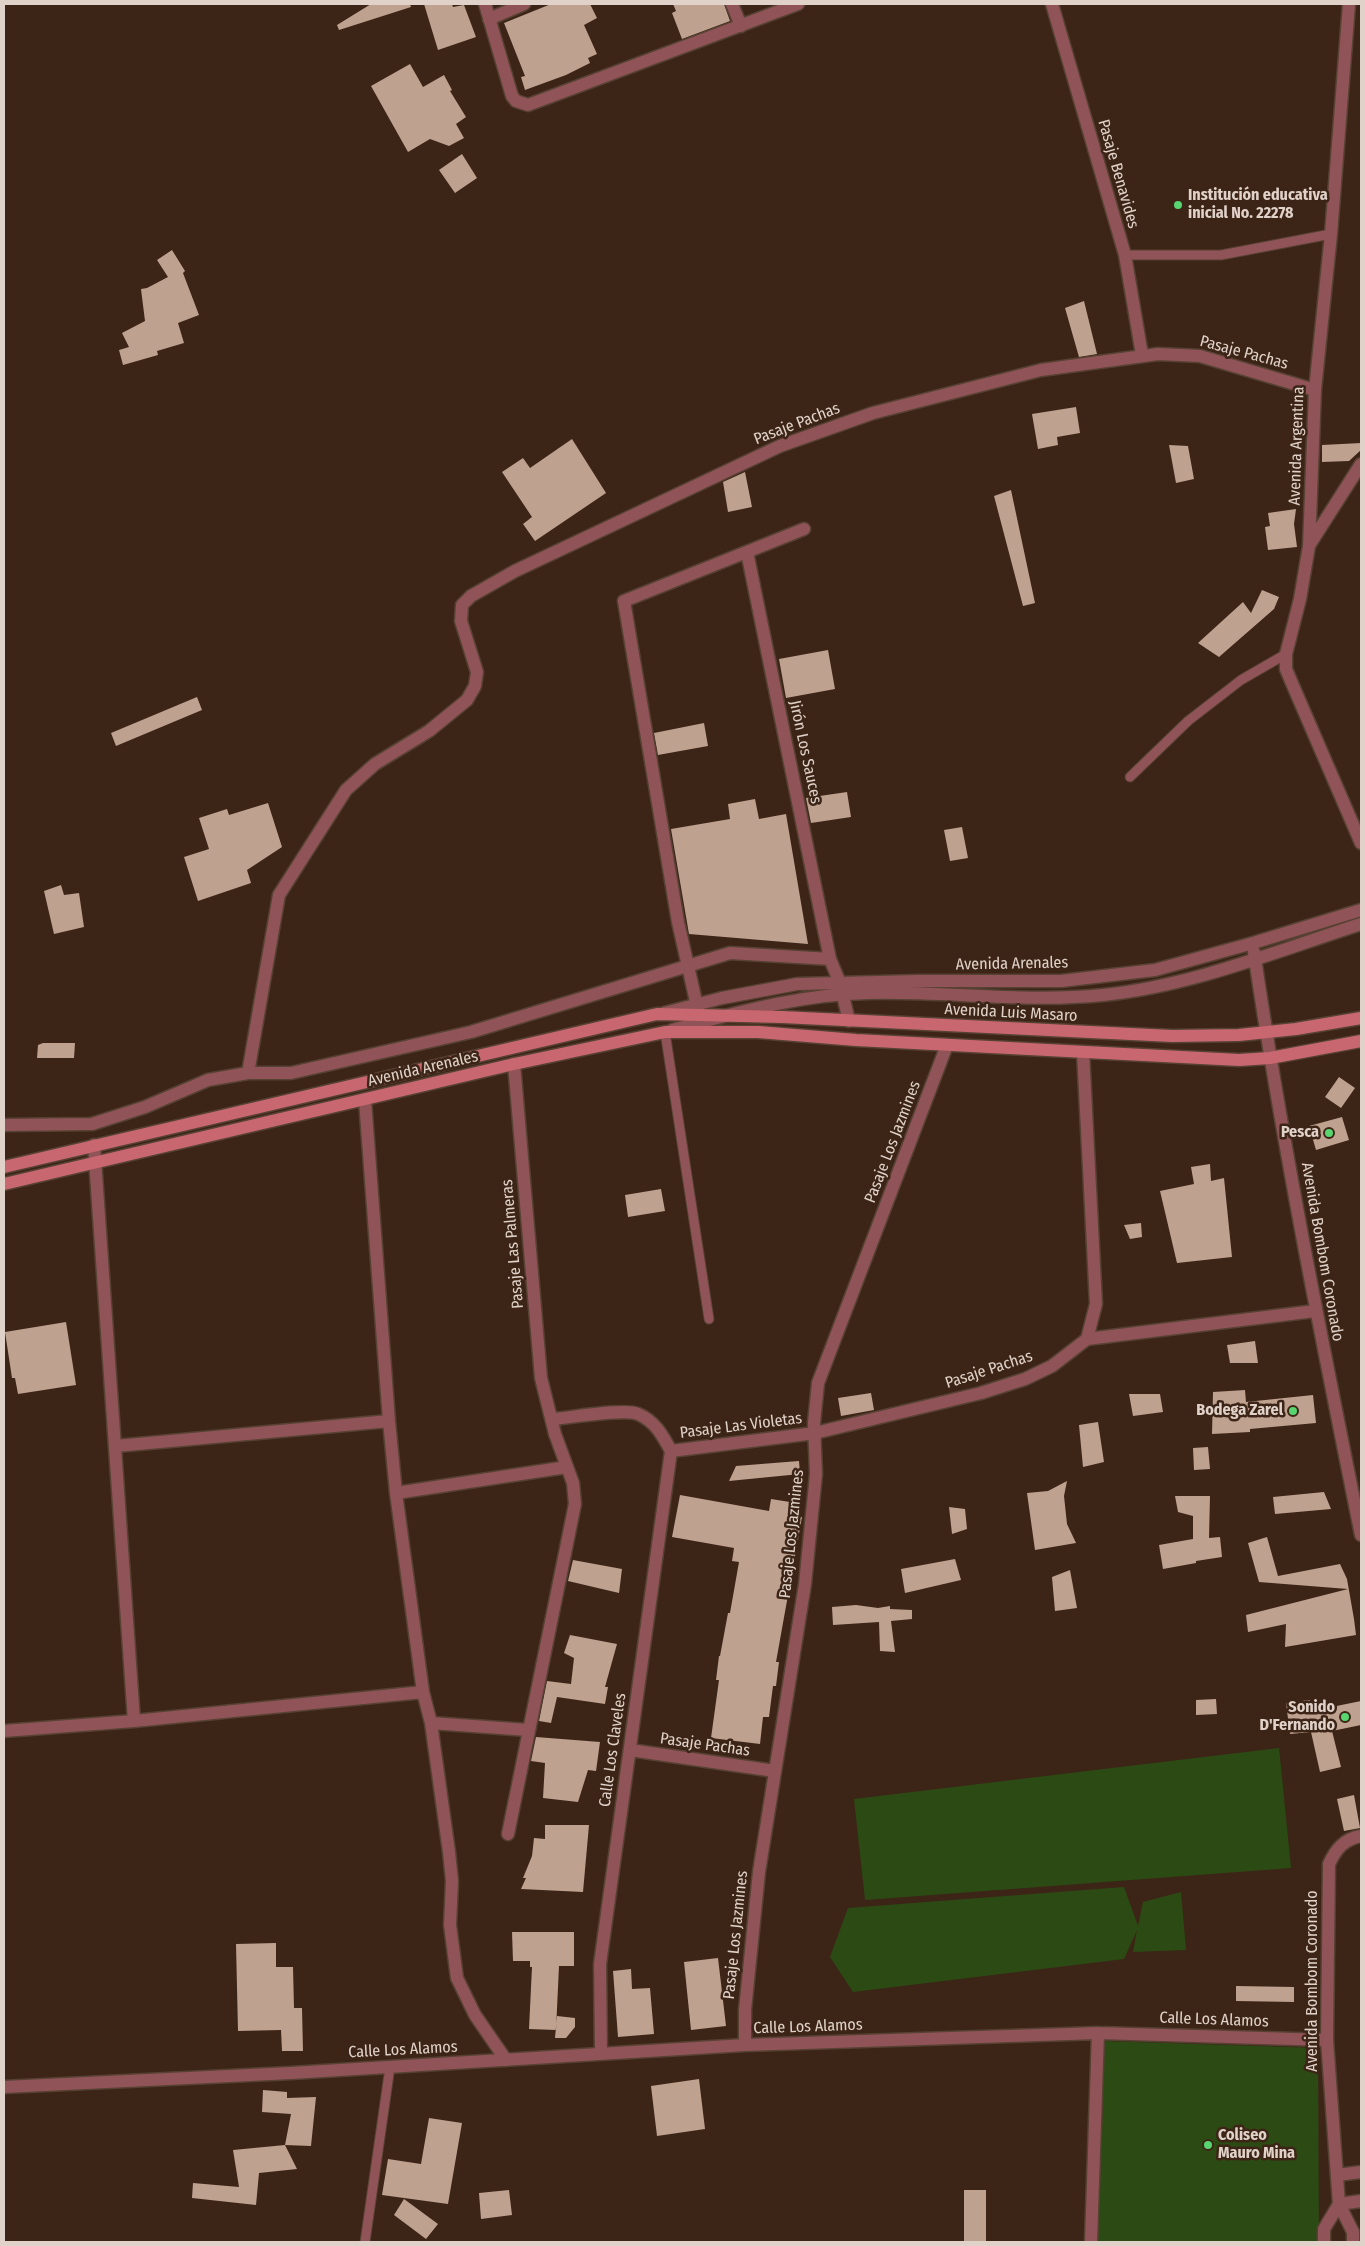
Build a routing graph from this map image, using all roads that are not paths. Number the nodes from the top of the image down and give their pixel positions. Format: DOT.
graph roads {
  1 [pos="485,4"];
  2 [pos="524,4"];
  3 [pos="732,4"];
  4 [pos="798,4"];
  5 [pos="1052,4"];
  6 [pos="1348,4"];
  7 [pos="489,19"];
  8 [pos="741,26"];
  9 [pos="1331,234"];
  10 [pos="1125,255"];
  11 [pos="1142,355"];
  12 [pos="1316,390"];
  13 [pos="1361,464"];
  14 [pos="804,529"];
  15 [pos="1309,546"];
  16 [pos="747,552"];
  17 [pos="1286,654"];
  18 [pos="1130,777"];
  19 [pos="1361,843"];
  20 [pos="1361,910"];
  21 [pos="1361,924"];
  22 [pos="1253,943"];
  23 [pos="1255,958"];
  24 [pos="830,959"];
  25 [pos="687,964"];
  26 [pos="842,989"];
  27 [pos="699,1014"];
  28 [pos="726,1016"];
  29 [pos="1361,1018"];
  30 [pos="849,1021"];
  31 [pos="665,1032"];
  32 [pos="1266,1032"];
  33 [pos="1361,1041"];
  34 [pos="947,1045"];
  35 [pos="1083,1052"];
  36 [pos="1270,1058"];
  37 [pos="514,1064"];
  38 [pos="248,1073"];
  39 [pos="365,1100"];
  40 [pos="4,1125"];
  41 [pos="94,1145"];
  42 [pos="94,1163"];
  43 [pos="4,1167"];
  44 [pos="4,1184"];
  45 [pos="1315,1311"];
  46 [pos="709,1319"];
  47 [pos="1087,1339"];
  48 [pos="552,1420"];
  49 [pos="389,1421"];
  50 [pos="815,1433"];
  51 [pos="116,1446"];
  52 [pos="671,1452"];
  53 [pos="567,1467"];
  54 [pos="396,1493"];
  55 [pos="1361,1535"];
  56 [pos="422,1692"];
  57 [pos="134,1721"];
  58 [pos="431,1723"];
  59 [pos="528,1730"];
  60 [pos="4,1731"];
  61 [pos="630,1750"];
  62 [pos="775,1771"];
  63 [pos="508,1834"];
  64 [pos="1361,1836"];
  65 [pos="1098,2033"];
  66 [pos="1327,2040"];
  67 [pos="745,2045"];
  68 [pos="602,2054"];
  69 [pos="506,2060"];
  70 [pos="390,2067"];
  71 [pos="4,2087"];
  72 [pos="1361,2172"];
  73 [pos="1337,2175"];
  74 [pos="1361,2201"];
  75 [pos="1339,2204"];
  76 [pos="365,2242"];
  77 [pos="1091,2242"];
  78 [pos="1324,2242"];
  79 [pos="1353,2242"];
  1 -- 7 [label="street"];
  2 -- 7 [label="street"];
  3 -- 8 [label="street"];
  4 -- 8 [label="street"];
  5 -- 10 [label="street, Pasaje Benavides"];
  6 -- 9 [label="street, Avenida Argentina"];
  7 -- 8 [label="street"];
  9 -- 10 [label="lane"];
  9 -- 12 [label="street, Avenida Argentina"];
  10 -- 11 [label="street, Pasaje Benavides"];
  11 -- 12 [label="street, Pasaje Pachas"];
  11 -- 38 [label="street, Pasaje Pachas"];
  12 -- 15 [label="street, Avenida Argentina"];
  13 -- 15 [label="street"];
  14 -- 16 [label="street"];
  15 -- 17 [label="street, Avenida Argentina"];
  16 -- 24 [label="street, Jirón Los Sauces"];
  16 -- 25 [label="street"];
  17 -- 18 [label="lane"];
  17 -- 19 [label="street, Avenida Argentina"];
  20 -- 22 [label="street, Avenida Arenales"];
  21 -- 23 [label="street"];
  22 -- 23 [label="street, Avenida Bombom Coronado"];
  22 -- 26 [label="street, Avenida Arenales"];
  23 -- 26 [label="street"];
  23 -- 32 [label="street, Avenida Bombom Coronado"];
  24 -- 25 [label="street"];
  24 -- 26 [label="street, Jirón Los Sauces"];
  25 -- 27 [label="street"];
  25 -- 38 [label="street"];
  26 -- 27 [label="street, Avenida Arenales"];
  26 -- 28 [label="street"];
  26 -- 30 [label="street"];
  27 -- 28 [label="main road, Avenida Luis Masaro"];
  27 -- 31 [label="street, Avenida Arenales"];
  27 -- 41 [label="main road, Avenida Luis Masaro"];
  28 -- 30 [label="main road, Avenida Luis Masaro"];
  29 -- 32 [label="main road, Avenida Luis Masaro"];
  30 -- 32 [label="main road, Avenida Luis Masaro"];
  31 -- 34 [label="main road, Avenida Arenales"];
  31 -- 37 [label="main road, Avenida Arenales"];
  31 -- 46 [label="lane"];
  32 -- 36 [label="street, Avenida Bombom Coronado"];
  33 -- 36 [label="main road"];
  34 -- 35 [label="main road"];
  34 -- 50 [label="street, Pasaje Los Jazmines"];
  35 -- 36 [label="main road"];
  35 -- 47 [label="street"];
  36 -- 45 [label="street, Avenida Bombom Coronado"];
  37 -- 39 [label="main road, Avenida Arenales"];
  37 -- 48 [label="street, Pasaje Las Palmeras"];
  38 -- 40 [label="street"];
  39 -- 42 [label="main road, Avenida Arenales"];
  39 -- 49 [label="street"];
  41 -- 42 [label="street"];
  41 -- 43 [label="main road, Avenida Luis Masaro"];
  42 -- 44 [label="main road, Avenida Arenales"];
  42 -- 51 [label="street"];
  45 -- 47 [label="street"];
  45 -- 55 [label="street, Avenida Bombom Coronado"];
  47 -- 50 [label="street, Pasaje Pachas"];
  48 -- 52 [label="street"];
  48 -- 53 [label="street, Pasaje Las Palmeras"];
  49 -- 51 [label="street"];
  49 -- 54 [label="street"];
  50 -- 52 [label="street, Pasaje Las Violetas"];
  50 -- 62 [label="street, Pasaje Los Jazmines"];
  51 -- 57 [label="street"];
  52 -- 61 [label="street, Calle Los Claveles"];
  53 -- 54 [label="street"];
  53 -- 59 [label="street, Pasaje Las Palmeras"];
  54 -- 56 [label="street"];
  56 -- 57 [label="street"];
  56 -- 58 [label="street"];
  57 -- 60 [label="street"];
  58 -- 59 [label="street"];
  58 -- 69 [label="street"];
  59 -- 63 [label="street, Pasaje Las Palmeras"];
  61 -- 62 [label="street, Pasaje Pachas"];
  61 -- 68 [label="street, Calle Los Claveles"];
  62 -- 67 [label="street, Pasaje Los Jazmines"];
  64 -- 66 [label="street, Avenida Bombom Coronado"];
  65 -- 66 [label="street, Calle Los Alamos"];
  65 -- 67 [label="street, Calle Los Alamos"];
  65 -- 77 [label="street"];
  66 -- 73 [label="street, Avenida Bombom Coronado"];
  67 -- 68 [label="street, Calle Los Alamos"];
  68 -- 69 [label="street, Calle Los Alamos"];
  69 -- 70 [label="street, Calle Los Alamos"];
  70 -- 71 [label="street, Calle Los Alamos"];
  70 -- 76 [label="lane"];
  72 -- 73 [label="street"];
  73 -- 75 [label="street, Avenida Bombom Coronado"];
  74 -- 75 [label="street"];
  75 -- 78 [label="street"];
  75 -- 79 [label="street, Avenida Bombom Coronado"];
}
